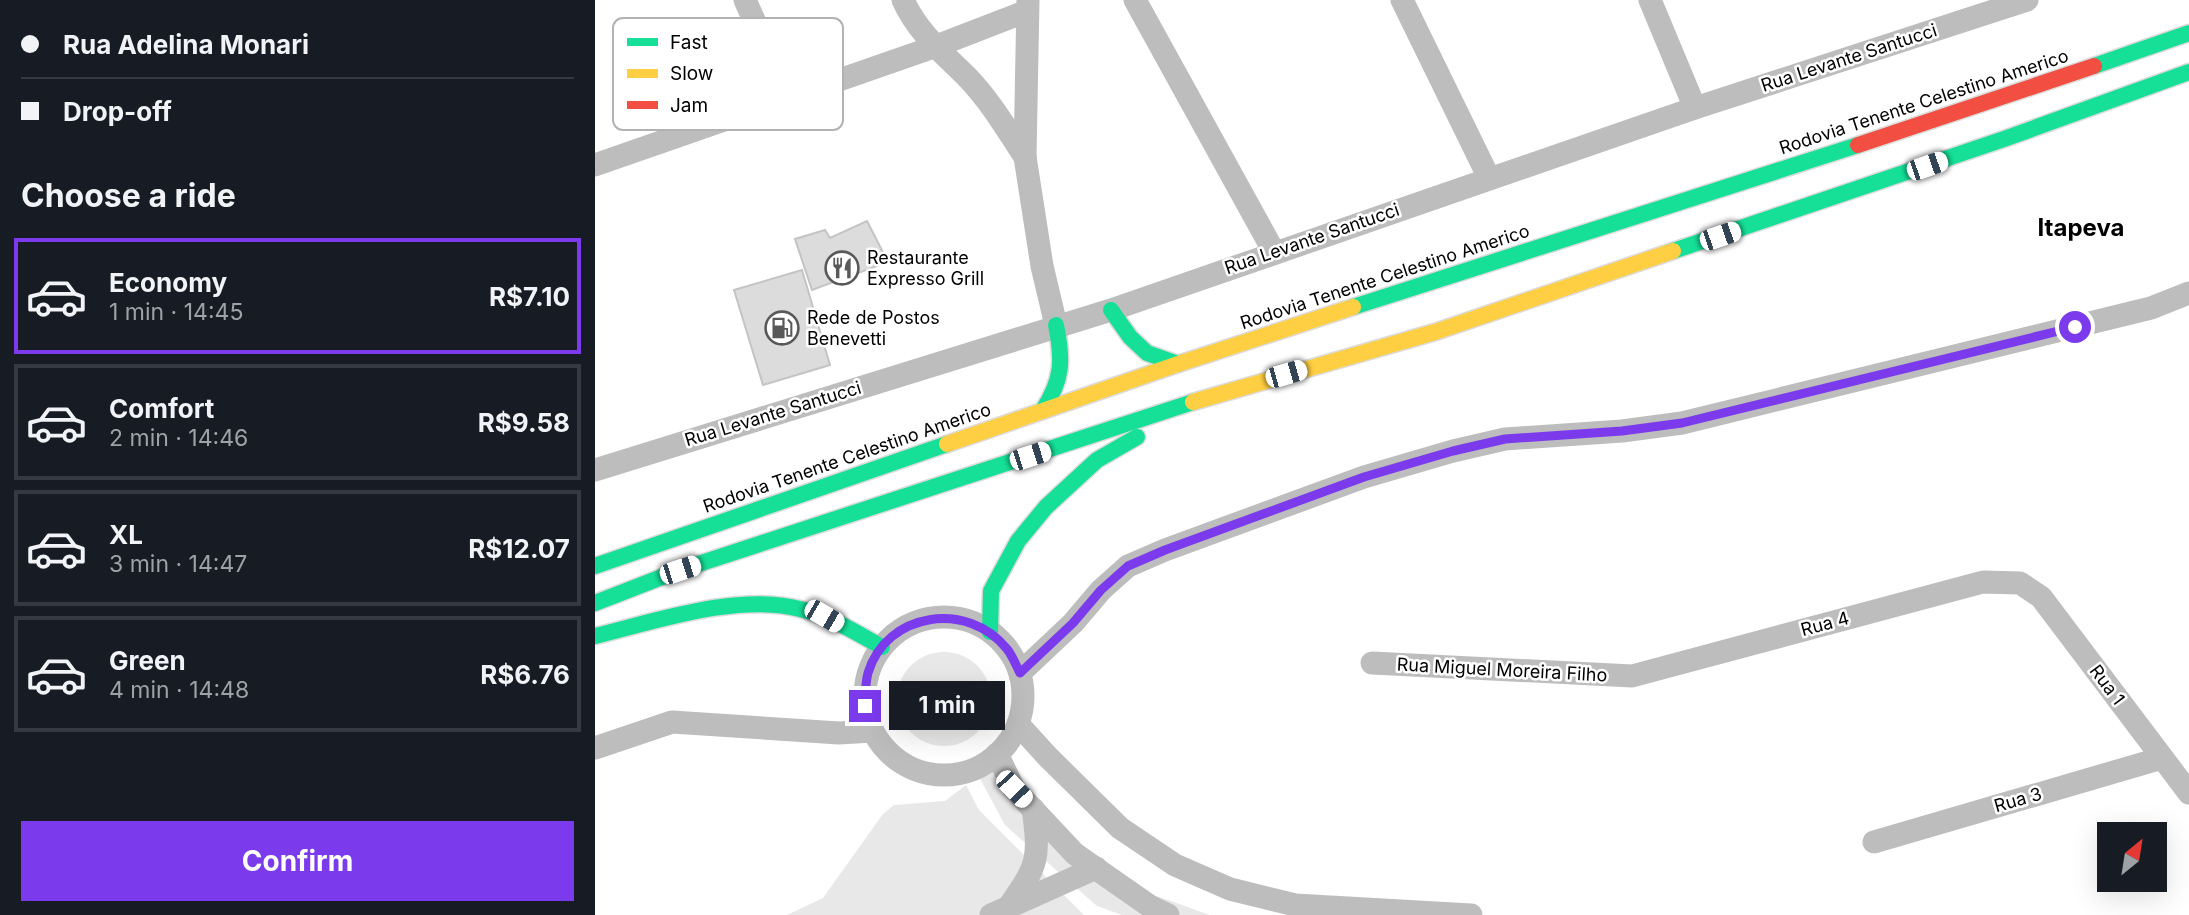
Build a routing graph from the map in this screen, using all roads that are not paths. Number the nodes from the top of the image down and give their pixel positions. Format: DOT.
graph roads {
  1 [pos="745,0"];
  2 [pos="902,0"];
  3 [pos="1135,0"];
  4 [pos="1402,0"];
  5 [pos="1650,0"];
  6 [pos="2027,0"];
  7 [pos="1027,6"];
  8 [pos="753,18"];
  9 [pos="2189,33"];
  10 [pos="935,47"];
  11 [pos="2189,72"];
  12 [pos="843,79"];
  13 [pos="1695,108"];
  14 [pos="696,130"];
  15 [pos="1025,157"];
  16 [pos="595,165"];
  17 [pos="1489,178"];
  18 [pos="1274,252"];
  19 [pos="2189,293"];
  20 [pos="1111,310"];
  21 [pos="1056,325"];
  22 [pos="1178,364"];
  23 [pos="1201,400"];
  24 [pos="1043,410"];
  25 [pos="595,470"];
  26 [pos="595,566"];
  27 [pos="2020,583"];
  28 [pos="595,603"];
  29 [pos="990,632"];
  30 [pos="595,636"];
  31 [pos="882,647"];
  32 [pos="1372,663"];
  33 [pos="1020,673"];
  34 [pos="1632,676"];
  35 [pos="1018,723"];
  36 [pos="873,731"];
  37 [pos="595,748"];
  38 [pos="997,754"];
  39 [pos="2162,758"];
  40 [pos="2189,793"];
  41 [pos="1033,809"];
  42 [pos="1874,842"];
  43 [pos="1095,868"];
  44 [pos="1001,910"];
  45 [pos="1168,915"];
  46 [pos="1471,915"];
  1 -- 8 [label="street"];
  2 -- 10 [label="street"];
  3 -- 18 [label="street"];
  4 -- 17 [label="street"];
  5 -- 13 [label="street"];
  6 -- 13 [label="street, Rua Levante Santucci"];
  7 -- 10 [label="street"];
  7 -- 15 [label="street"];
  9 -- 22 [label="highway, Rodovia Tenente Celestino Americo"];
  10 -- 12 [label="street"];
  10 -- 15 [label="street"];
  11 -- 23 [label="highway"];
  13 -- 17 [label="street, Rua Levante Santucci"];
  14 -- 16 [label="street"];
  15 -- 21 [label="street"];
  17 -- 18 [label="street, Rua Levante Santucci"];
  18 -- 20 [label="street, Rua Levante Santucci"];
  19 -- 33 [label="street"];
  20 -- 21 [label="street, Rua Levante Santucci"];
  20 -- 22 [label="highway"];
  21 -- 24 [label="highway"];
  21 -- 25 [label="street, Rua Levante Santucci"];
  22 -- 24 [label="highway, Rodovia Tenente Celestino Americo"];
  23 -- 28 [label="highway"];
  23 -- 29 [label="highway"];
  24 -- 26 [label="highway, Rodovia Tenente Celestino Americo"];
  27 -- 34 [label="street, Rua 4"];
  27 -- 39 [label="street, Rua 1"];
  29 -- 31 [label="street"];
  29 -- 33 [label="street"];
  30 -- 31 [label="highway"];
  31 -- 36 [label="street"];
  32 -- 34 [label="street, Rua Miguel Moreira Filho"];
  33 -- 35 [label="street"];
  35 -- 38 [label="street"];
  35 -- 46 [label="street"];
  36 -- 37 [label="street"];
  36 -- 38 [label="street"];
  38 -- 41 [label="street"];
  39 -- 40 [label="street, Rua 1"];
  39 -- 42 [label="street, Rua 3"];
  41 -- 43 [label="street"];
  41 -- 44 [label="street"];
  43 -- 44 [label="street"];
  43 -- 45 [label="street"];
}
